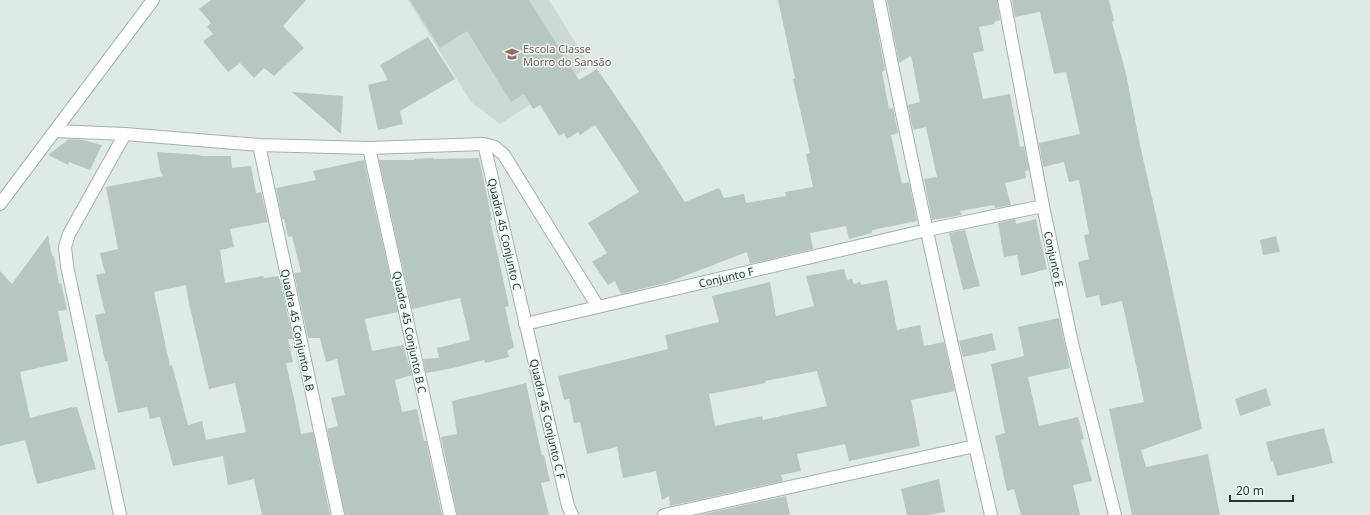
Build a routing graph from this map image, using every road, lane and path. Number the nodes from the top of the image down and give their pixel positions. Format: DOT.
graph roads {
  1 [pos="153,0"];
  2 [pos="879,0"];
  3 [pos="1004,0"];
  4 [pos="55,130"];
  5 [pos="125,134"];
  6 [pos="484,144"];
  7 [pos="259,146"];
  8 [pos="369,148"];
  9 [pos="0,204"];
  10 [pos="1043,206"];
  11 [pos="927,230"];
  12 [pos="598,307"];
  13 [pos="525,324"];
  14 [pos="975,446"];
  15 [pos="120,515"];
  16 [pos="338,515"];
  17 [pos="450,515"];
  18 [pos="572,515"];
  19 [pos="664,515"];
  20 [pos="991,515"];
  21 [pos="1115,515"];
  1 -- 4 [label="street"];
  2 -- 11 [label="street"];
  3 -- 10 [label="street, Conjunto E"];
  4 -- 5 [label="street"];
  4 -- 9 [label="street"];
  5 -- 7 [label="street"];
  5 -- 15 [label="street"];
  6 -- 8 [label="street"];
  6 -- 12 [label="street"];
  6 -- 13 [label="street, Quadra 45 Conjunto C"];
  7 -- 8 [label="street"];
  7 -- 16 [label="street, Quadra 45 Conjunto A B"];
  8 -- 17 [label="street, Quadra 45 Conjunto B C"];
  10 -- 11 [label="street, Conjunto F"];
  10 -- 21 [label="street, Conjunto E"];
  11 -- 12 [label="street, Conjunto F"];
  11 -- 14 [label="street"];
  12 -- 13 [label="street, Conjunto F"];
  13 -- 18 [label="street, Quadra 45 Conjunto C F"];
  14 -- 19 [label="street"];
  14 -- 20 [label="street"];
}
